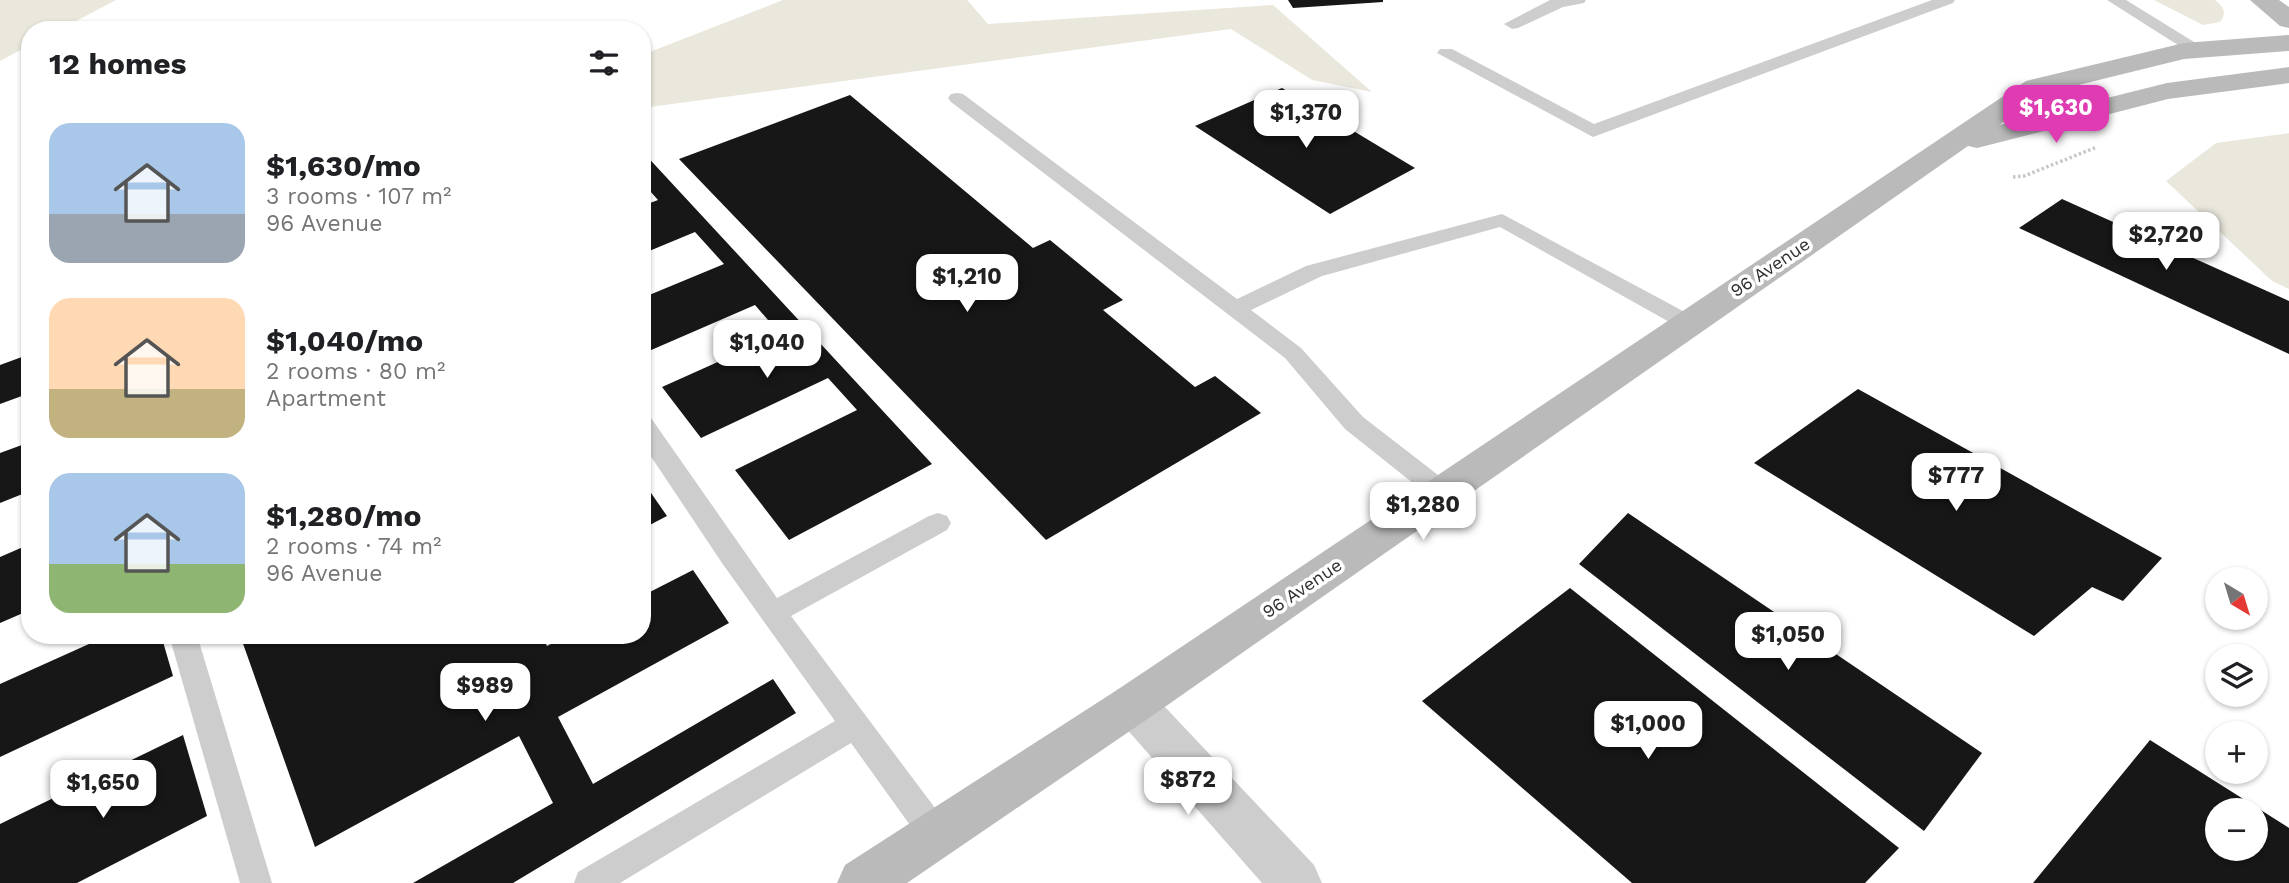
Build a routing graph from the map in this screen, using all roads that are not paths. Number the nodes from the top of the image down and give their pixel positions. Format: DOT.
graph roads {
  1 [pos="1577,0"];
  2 [pos="1947,0"];
  3 [pos="2117,0"];
  4 [pos="2263,0"];
  5 [pos="2289,20"];
  6 [pos="1512,24"];
  7 [pos="2289,43"];
  8 [pos="2198,50"];
  9 [pos="1446,53"];
  10 [pos="2289,75"];
  11 [pos="957,98"];
  12 [pos="1948,147"];
  13 [pos="1235,309"];
  14 [pos="1688,323"];
  15 [pos="651,437"];
  16 [pos="1442,492"];
  17 [pos="939,523"];
  18 [pos="772,613"];
  19 [pos="186,644"];
  20 [pos="1133,704"];
  21 [pos="854,725"];
  22 [pos="936,835"];
  23 [pos="256,883"];
  24 [pos="590,883"];
  25 [pos="863,883"];
  26 [pos="1296,883"];
  1 -- 6 [label="lane"];
  2 -- 9 [label="lane"];
  3 -- 8 [label="lane"];
  4 -- 5 [label="main road"];
  7 -- 8 [label="main road, 96 Avenue"];
  8 -- 12 [label="main road, 96 Avenue"];
  10 -- 12 [label="main road, 96 Avenue"];
  11 -- 13 [label="lane"];
  12 -- 14 [label="main road, 96 Avenue"];
  13 -- 14 [label="lane"];
  13 -- 16 [label="lane"];
  14 -- 16 [label="main road, 96 Avenue"];
  15 -- 18 [label="lane"];
  16 -- 20 [label="main road, 96 Avenue"];
  17 -- 18 [label="lane"];
  18 -- 21 [label="lane"];
  19 -- 23 [label="lane"];
  20 -- 22 [label="main road, 96 Avenue"];
  20 -- 26 [label="street"];
  21 -- 22 [label="lane"];
  21 -- 24 [label="lane"];
  22 -- 25 [label="main road, 96 Avenue"];
}
